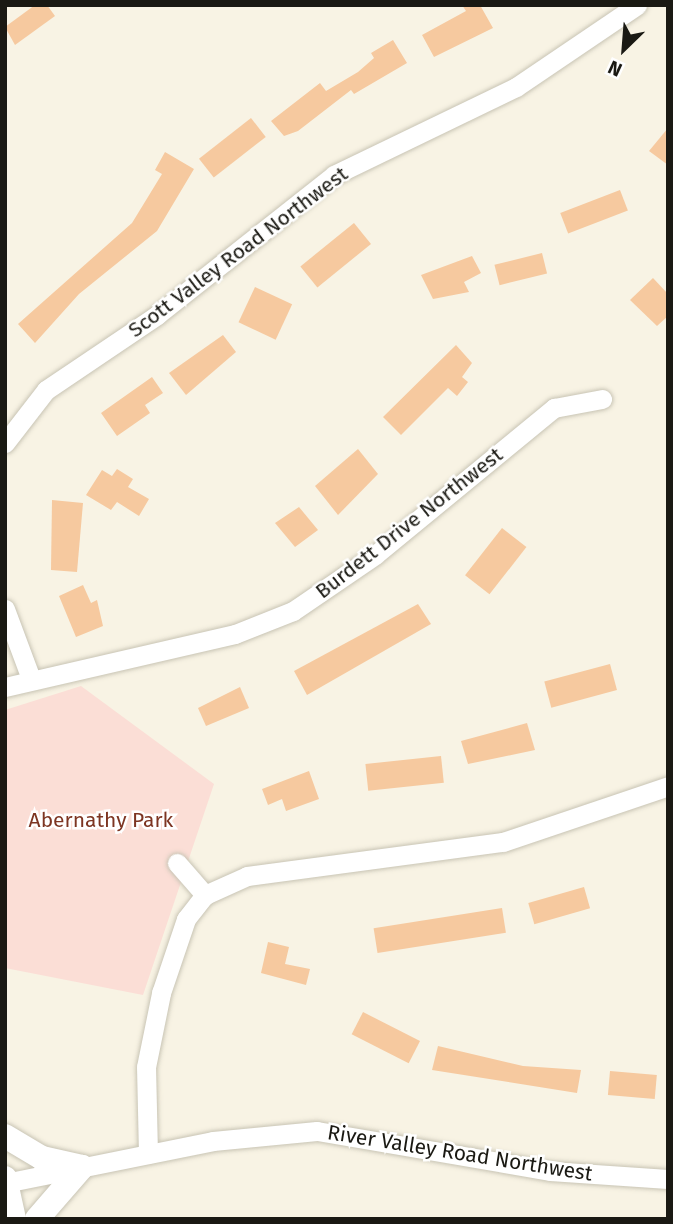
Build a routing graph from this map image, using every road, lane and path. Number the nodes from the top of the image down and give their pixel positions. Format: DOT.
graph roads {
  1 [pos="637,5"];
  2 [pos="602,399"];
  3 [pos="5,443"];
  4 [pos="5,609"];
  5 [pos="31,678"];
  6 [pos="5,687"];
  7 [pos="668,786"];
  8 [pos="177,863"];
  9 [pos="205,895"];
  10 [pos="5,1136"];
  11 [pos="148,1154"];
  12 [pos="82,1167"];
  13 [pos="668,1179"];
  14 [pos="6,1181"];
  15 [pos="14,1219"];
  16 [pos="37,1219"];
  1 -- 3 [label="street, Scott Valley Road Northwest"];
  2 -- 5 [label="street, Burdett Drive Northwest"];
  4 -- 5 [label="street"];
  5 -- 6 [label="street, Burdett Drive Northwest"];
  7 -- 9 [label="street"];
  8 -- 9 [label="street"];
  9 -- 11 [label="street"];
  10 -- 12 [label="main road"];
  11 -- 12 [label="street, River Valley Road Northwest"];
  11 -- 13 [label="street, River Valley Road Northwest"];
  12 -- 14 [label="street, River Valley Road Northwest"];
  12 -- 16 [label="main road"];
  14 -- 15 [label="main road"];
}
